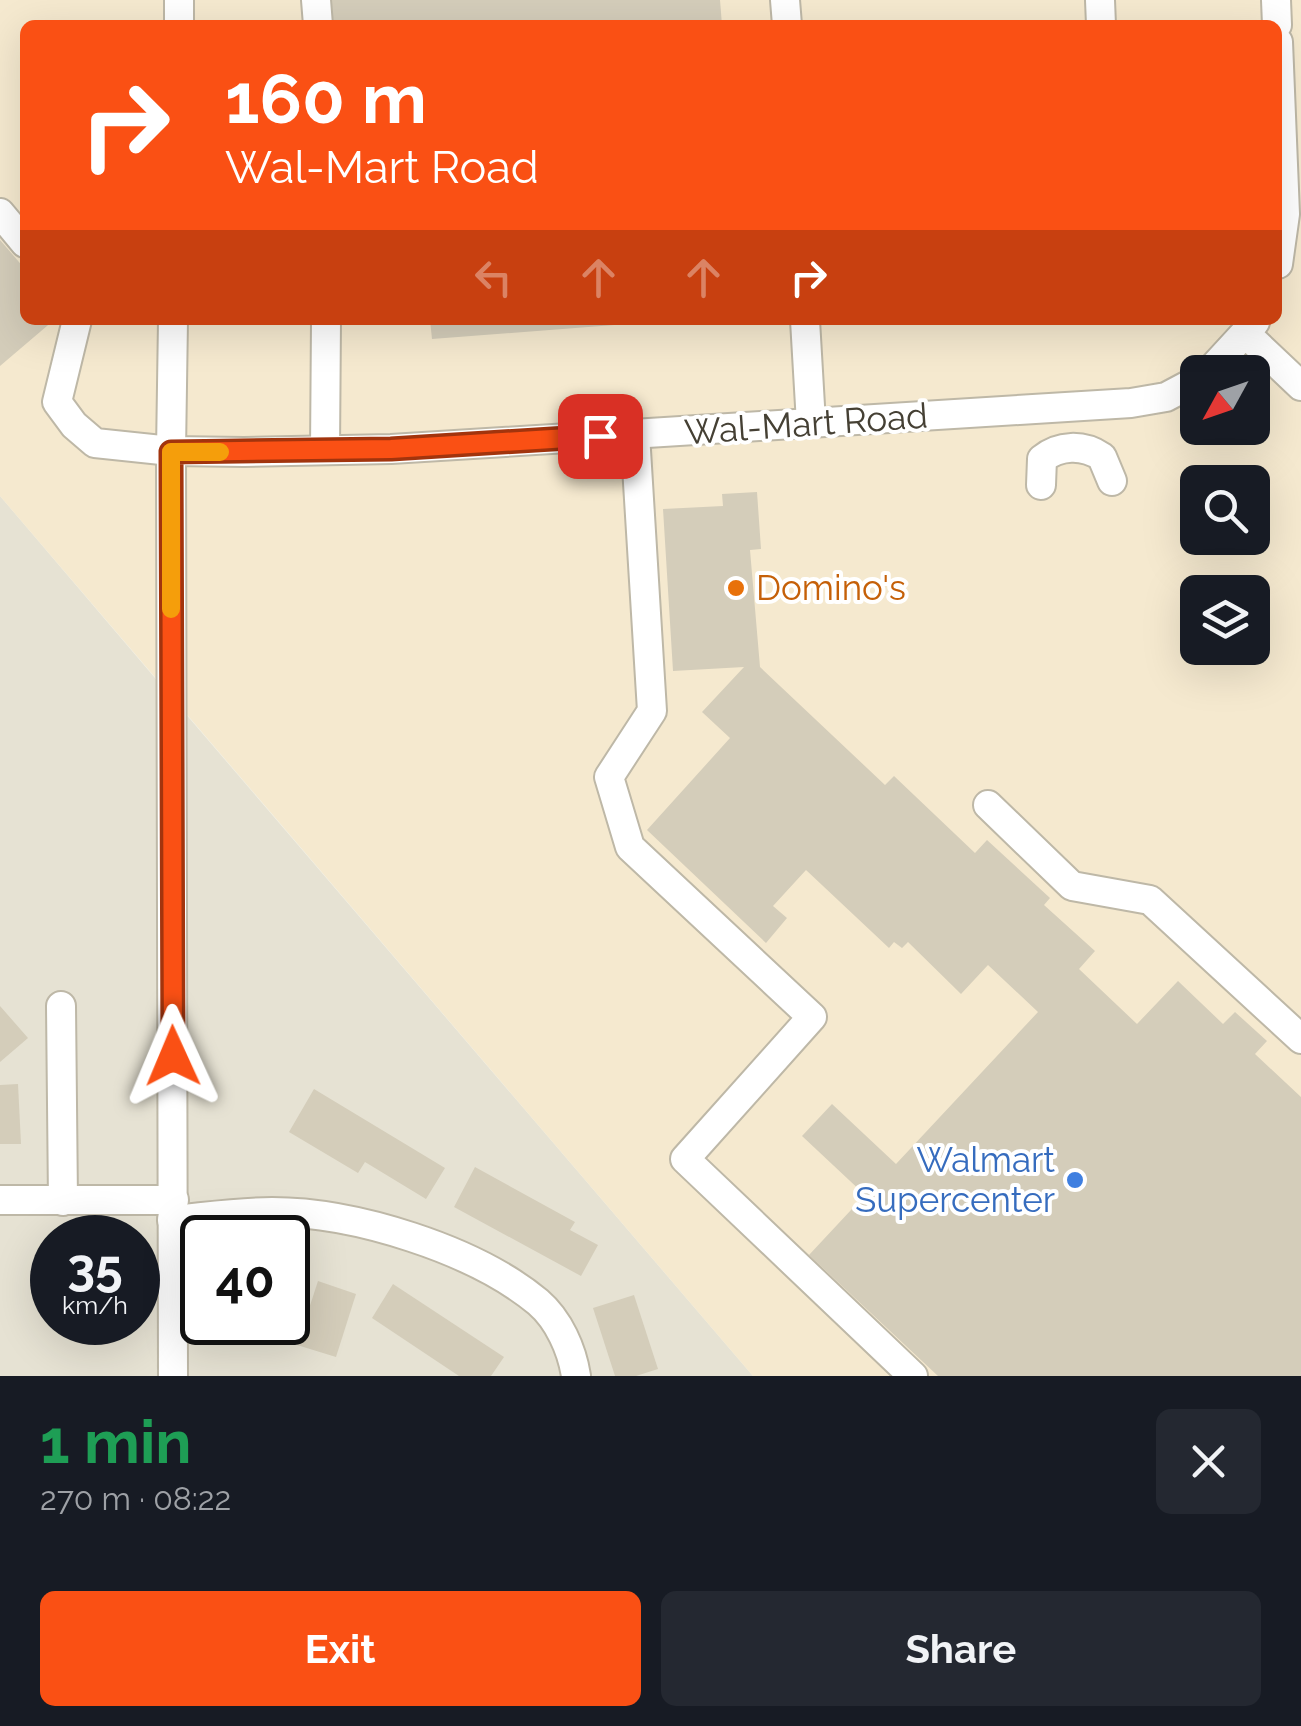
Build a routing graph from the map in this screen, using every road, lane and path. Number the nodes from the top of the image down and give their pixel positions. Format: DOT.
graph roads {
  1 [pos="1282,150"];
  2 [pos="0,213"];
  3 [pos="1282,235"];
  4 [pos="20,237"];
  5 [pos="76,325"];
  6 [pos="173,325"];
  7 [pos="326,325"];
  8 [pos="804,325"];
  9 [pos="1252,327"];
  10 [pos="1225,355"];
  11 [pos="1301,386"];
  12 [pos="1180,390"];
  13 [pos="811,424"];
  14 [pos="636,434"];
  15 [pos="325,450"];
  16 [pos="171,452"];
  17 [pos="1112,481"];
  18 [pos="1042,485"];
  19 [pos="988,805"];
  20 [pos="60,1006"];
  21 [pos="1301,1040"];
  22 [pos="0,1200"];
  23 [pos="63,1200"];
  24 [pos="173,1210"];
  25 [pos="174,1376"];
  26 [pos="576,1376"];
  27 [pos="913,1376"];
  1 -- 3 [label="street"];
  2 -- 4 [label="street"];
  5 -- 16 [label="street, Wal-Mart Road"];
  6 -- 16 [label="street"];
  7 -- 15 [label="street"];
  8 -- 13 [label="street"];
  9 -- 10 [label="street"];
  9 -- 11 [label="street"];
  12 -- 13 [label="street, Wal-Mart Road"];
  13 -- 14 [label="street, Wal-Mart Road"];
  14 -- 15 [label="street, Wal-Mart Road"];
  14 -- 27 [label="street"];
  15 -- 16 [label="street, Wal-Mart Road"];
  16 -- 24 [label="street"];
  17 -- 18 [label="street"];
  19 -- 21 [label="street"];
  20 -- 23 [label="street"];
  22 -- 23 [label="street"];
  23 -- 24 [label="street"];
  24 -- 25 [label="street"];
  24 -- 26 [label="street"];
}
